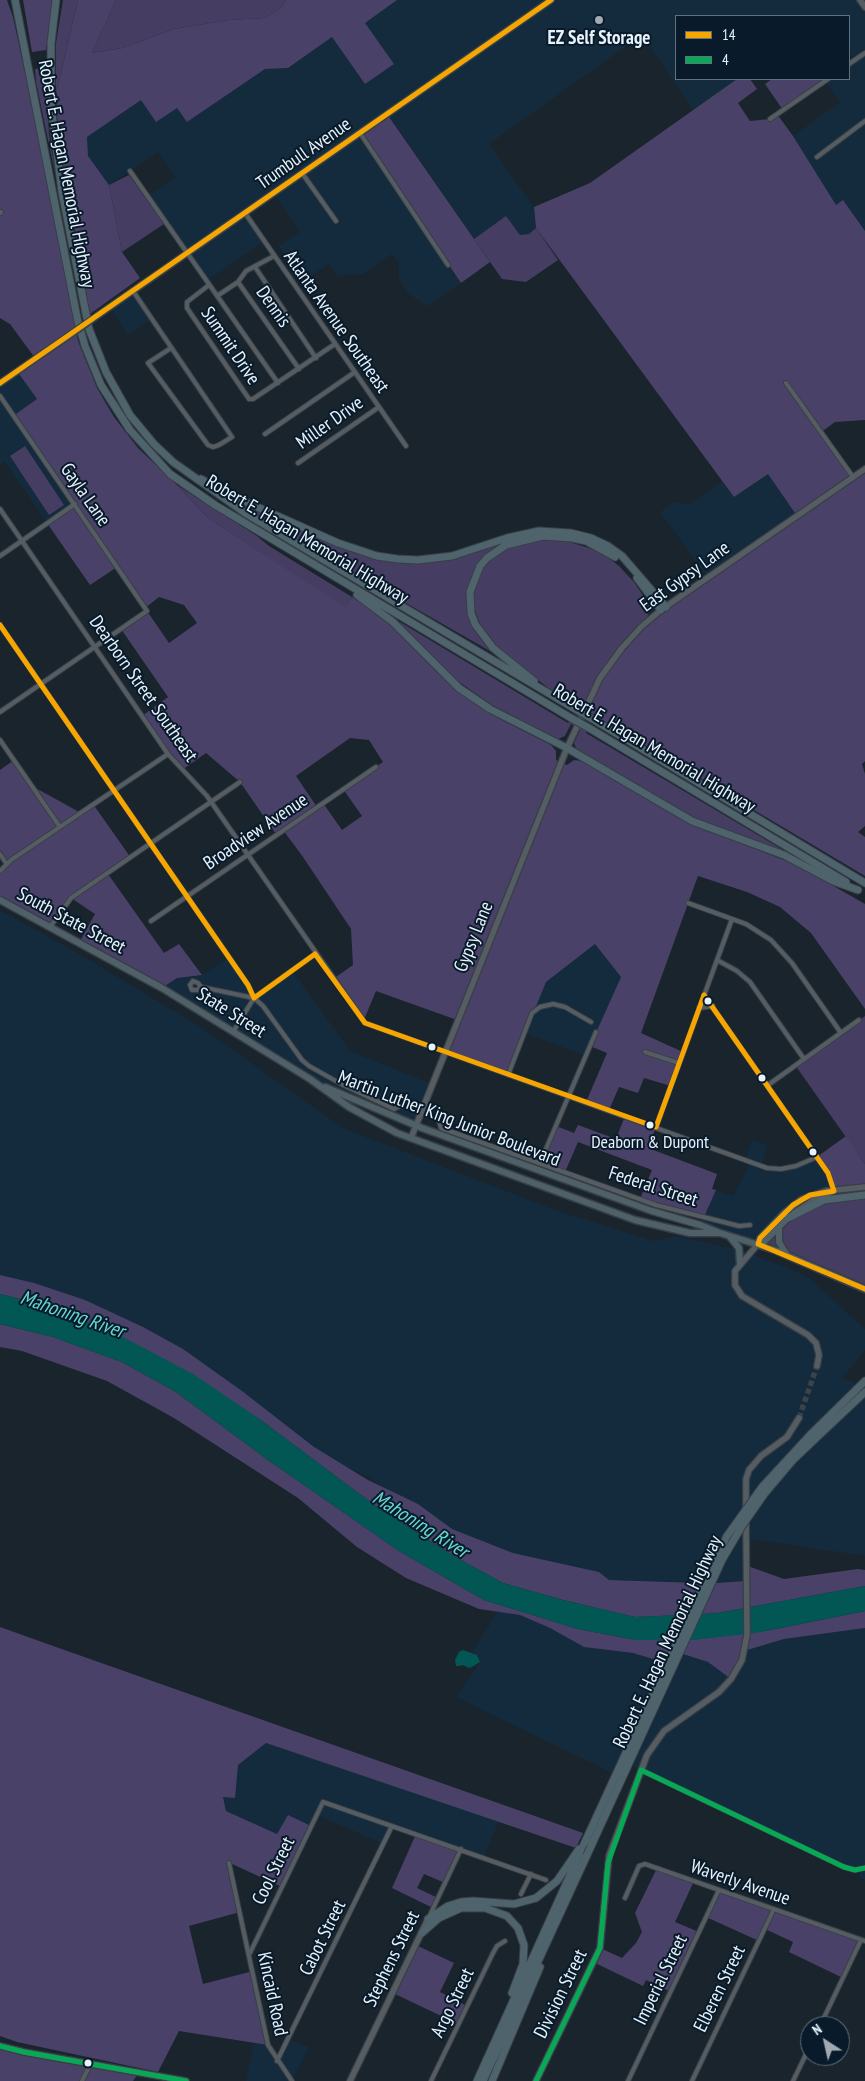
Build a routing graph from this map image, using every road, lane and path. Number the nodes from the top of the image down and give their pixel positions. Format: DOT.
graph roads {
  1 [pos="56,0"];
  2 [pos="551,0"];
  3 [pos="860,0"];
  4 [pos="16,1"];
  5 [pos="865,8"];
  6 [pos="865,53"];
  7 [pos="850,63"];
  8 [pos="827,80"];
  9 [pos="770,119"];
  10 [pos="865,121"];
  11 [pos="360,133"];
  12 [pos="817,157"];
  13 [pos="130,171"];
  14 [pos="302,173"];
  15 [pos="245,213"];
  16 [pos="336,221"];
  17 [pos="187,253"];
  18 [pos="274,256"];
  19 [pos="448,265"];
  20 [pos="255,267"];
  21 [pos="238,282"];
  22 [pos="209,285"];
  23 [pos="133,291"];
  24 [pos="217,296"];
  25 [pos="335,344"];
  26 [pos="171,348"];
  27 [pos="316,358"];
  28 [pos="299,369"];
  29 [pos="355,372"];
  30 [pos="0,383"];
  31 [pos="278,383"];
  32 [pos="786,383"];
  33 [pos="0,396"];
  34 [pos="379,407"];
  35 [pos="265,434"];
  36 [pos="406,446"];
  37 [pos="298,463"];
  38 [pos="865,469"];
  39 [pos="184,472"];
  40 [pos="853,477"];
  41 [pos="75,504"];
  42 [pos="0,509"];
  43 [pos="261,533"];
  44 [pos="22,540"];
  45 [pos="0,556"];
  46 [pos="664,608"];
  47 [pos="0,625"];
  48 [pos="95,647"];
  49 [pos="41,684"];
  50 [pos="542,690"];
  51 [pos="0,712"];
  52 [pos="0,740"];
  53 [pos="567,748"];
  54 [pos="168,754"];
  55 [pos="376,767"];
  56 [pos="240,782"];
  57 [pos="114,790"];
  58 [pos="211,802"];
  59 [pos="60,827"];
  60 [pos="151,844"];
  61 [pos="0,854"];
  62 [pos="246,854"];
  63 [pos="6,863"];
  64 [pos="0,870"];
  65 [pos="865,883"];
  66 [pos="858,890"];
  67 [pos="865,894"];
  68 [pos="187,896"];
  69 [pos="0,900"];
  70 [pos="688,903"];
  71 [pos="732,918"];
  72 [pos="151,921"];
  73 [pos="50,927"];
  74 [pos="315,954"];
  75 [pos="717,960"];
  76 [pos="127,969"];
  77 [pos="201,987"];
  78 [pos="704,995"];
  79 [pos="254,998"];
  80 [pos="712,1006"];
  81 [pos="699,1008"];
  82 [pos="859,1020"];
  83 [pos="591,1022"];
  84 [pos="233,1032"];
  85 [pos="596,1032"];
  86 [pos="840,1033"];
  87 [pos="444,1052"];
  88 [pos="645,1052"];
  89 [pos="804,1059"];
  90 [pos="679,1063"];
  91 [pos="508,1075"];
  92 [pos="319,1085"];
  93 [pos="768,1085"];
  94 [pos="569,1096"];
  95 [pos="404,1104"];
  96 [pos="438,1121"];
  97 [pos="416,1126"];
  98 [pos="656,1128"];
  99 [pos="410,1138"];
  100 [pos="816,1157"];
  101 [pos="540,1163"];
  102 [pos="865,1187"];
  103 [pos="834,1191"];
  104 [pos="865,1194"];
  105 [pos="788,1218"];
  106 [pos="750,1225"];
  107 [pos="780,1226"];
  108 [pos="720,1234"];
  109 [pos="730,1236"];
  110 [pos="758,1244"];
  111 [pos="787,1255"];
  112 [pos="740,1264"];
  113 [pos="865,1290"];
  114 [pos="817,1366"];
  115 [pos="863,1383"];
  116 [pos="865,1392"];
  117 [pos="799,1418"];
  118 [pos="812,1437"];
  119 [pos="641,1770"];
  120 [pos="392,1826"];
  121 [pos="461,1849"];
  122 [pos="582,1853"];
  123 [pos="229,1863"];
  124 [pos="865,1868"];
  125 [pos="531,1874"];
  126 [pos="546,1880"];
  127 [pos="719,1890"];
  128 [pos="521,1894"];
  129 [pos="625,1898"];
  130 [pos="774,1909"];
  131 [pos="428,1919"];
  132 [pos="422,1933"];
  133 [pos="550,1938"];
  134 [pos="863,1940"];
  135 [pos="504,1941"];
  136 [pos="250,1953"];
  137 [pos="511,2005"];
  138 [pos="825,2016"];
  139 [pos="0,2046"];
  140 [pos="277,2061"];
  141 [pos="91,2063"];
  142 [pos="800,2066"];
  143 [pos="155,2078"];
  144 [pos="82,2081"];
  145 [pos="186,2081"];
  146 [pos="292,2081"];
  147 [pos="350,2081"];
  148 [pos="431,2081"];
  149 [pos="477,2081"];
  150 [pos="483,2081"];
  151 [pos="492,2081"];
  152 [pos="536,2081"];
  153 [pos="628,2081"];
  154 [pos="692,2081"];
  155 [pos="793,2081"];
  1 -- 39 [label="highway, Robert E. Hagan Memorial Highway"];
  2 -- 11 [label="street, Trumbull Avenue"];
  3 -- 5 [label="street"];
  4 -- 43 [label="highway, Robert E. Hagan Memorial Highway"];
  6 -- 7 [label="street"];
  8 -- 9 [label="street"];
  10 -- 12 [label="street"];
  11 -- 14 [label="street, Trumbull Avenue"];
  11 -- 19 [label="street"];
  13 -- 17 [label="street"];
  14 -- 15 [label="street, Trumbull Avenue"];
  14 -- 16 [label="street"];
  15 -- 17 [label="street, Trumbull Avenue"];
  15 -- 18 [label="street, Atlanta Avenue Southeast"];
  17 -- 22 [label="street"];
  17 -- 23 [label="street, Trumbull Avenue"];
  18 -- 20 [label="street"];
  18 -- 25 [label="street, Atlanta Avenue Southeast"];
  20 -- 21 [label="street"];
  20 -- 27 [label="street"];
  21 -- 24 [label="street, Dennis"];
  21 -- 28 [label="street, Dennis"];
  22 -- 24 [label="street"];
  22 -- 31 [label="street, Summit Drive"];
  23 -- 26 [label="street"];
  23 -- 30 [label="street, Trumbull Avenue, bridge"];
  24 -- 31 [label="street"];
  25 -- 27 [label="street"];
  25 -- 29 [label="street, Atlanta Avenue Southeast"];
  26 -- 26 [label="street"];
  27 -- 28 [label="street"];
  28 -- 31 [label="street"];
  29 -- 34 [label="street, Atlanta Avenue Southeast"];
  29 -- 35 [label="street"];
  32 -- 40 [label="street"];
  33 -- 41 [label="street, Gayla Lane"];
  34 -- 36 [label="street, Atlanta Avenue Southeast"];
  34 -- 37 [label="street, Miller Drive"];
  38 -- 40 [label="street, East Gypsy Lane"];
  39 -- 46 [label="highway"];
  39 -- 50 [label="highway, Robert E. Hagan Memorial Highway"];
  40 -- 46 [label="street, East Gypsy Lane"];
  41 -- 44 [label="street"];
  41 -- 48 [label="street, Gayla Lane"];
  42 -- 44 [label="street, Dearborn Street Southeast"];
  43 -- 53 [label="highway"];
  43 -- 66 [label="highway, Robert E. Hagan Memorial Highway, bridge"];
  44 -- 45 [label="street"];
  44 -- 48 [label="street, Dearborn Street Southeast"];
  46 -- 50 [label="highway"];
  46 -- 53 [label="street, East Gypsy Lane"];
  47 -- 49 [label="street"];
  48 -- 49 [label="street"];
  48 -- 54 [label="street, Dearborn Street Southeast"];
  49 -- 51 [label="street"];
  49 -- 57 [label="street"];
  50 -- 65 [label="highway, Robert E. Hagan Memorial Highway, bridge"];
  52 -- 59 [label="street"];
  53 -- 66 [label="highway"];
  53 -- 87 [label="street, Gypsy Lane"];
  54 -- 57 [label="street"];
  54 -- 58 [label="street, Dearborn Street Southeast"];
  55 -- 62 [label="street, Broadview Avenue"];
  56 -- 58 [label="street"];
  57 -- 59 [label="street"];
  57 -- 60 [label="street"];
  58 -- 60 [label="street"];
  58 -- 62 [label="street, Dearborn Street Southeast"];
  59 -- 63 [label="street"];
  60 -- 68 [label="street"];
  60 -- 73 [label="street"];
  61 -- 63 [label="street"];
  62 -- 68 [label="street, Broadview Avenue"];
  62 -- 74 [label="street, Dearborn Street Southeast"];
  63 -- 64 [label="street"];
  66 -- 67 [label="highway, Robert E. Hagan Memorial Highway"];
  68 -- 72 [label="street, Broadview Avenue"];
  68 -- 79 [label="street"];
  69 -- 73 [label="main road, South State Street"];
  70 -- 71 [label="street"];
  71 -- 75 [label="street"];
  71 -- 86 [label="street"];
  73 -- 76 [label="main road, South State Street"];
  74 -- 79 [label="street"];
  74 -- 87 [label="street, Dearborn Street Southeast"];
  75 -- 78 [label="street"];
  75 -- 89 [label="street"];
  76 -- 84 [label="main road, State Street"];
  77 -- 79 [label="street"];
  78 -- 80 [label="street"];
  78 -- 81 [label="street"];
  79 -- 84 [label="street"];
  79 -- 95 [label="street"];
  80 -- 81 [label="street"];
  80 -- 93 [label="street"];
  81 -- 90 [label="street"];
  82 -- 86 [label="street"];
  83 -- 91 [label="street"];
  84 -- 92 [label="main road, State Street"];
  85 -- 94 [label="street"];
  86 -- 89 [label="street"];
  87 -- 91 [label="street, Dearborn Street Southeast"];
  87 -- 97 [label="street, Gypsy Lane"];
  88 -- 90 [label="street"];
  89 -- 93 [label="street"];
  90 -- 98 [label="street"];
  91 -- 94 [label="street, Dearborn Street Southeast"];
  92 -- 97 [label="main road, Martin Luther King Junior Boulevard"];
  92 -- 99 [label="main road, Martin Luther King Junior Boulevard"];
  93 -- 100 [label="street"];
  94 -- 98 [label="street, Dearborn Street Southeast"];
  94 -- 101 [label="street"];
  96 -- 101 [label="street, Federal Street"];
  97 -- 99 [label="street, Gypsy Lane"];
  97 -- 108 [label="main road, Martin Luther King Junior Boulevard"];
  98 -- 100 [label="street, Dearborn Street Southeast"];
  99 -- 108 [label="main road, Martin Luther King Junior Boulevard"];
  100 -- 103 [label="street"];
  101 -- 106 [label="street, Federal Street"];
  102 -- 103 [label="street"];
  103 -- 105 [label="street"];
  103 -- 110 [label="street"];
  104 -- 105 [label="highway"];
  105 -- 107 [label="main road"];
  107 -- 110 [label="main road"];
  107 -- 111 [label="main road"];
  108 -- 109 [label="main road, Martin Luther King Junior Boulevard"];
  109 -- 110 [label="main road, Martin Luther King Junior Boulevard"];
  109 -- 112 [label="main road"];
  110 -- 111 [label="main road, Martin Luther King Junior Boulevard"];
  110 -- 112 [label="street"];
  111 -- 113 [label="main road, Martin Luther King Junior Boulevard"];
  112 -- 114 [label="street"];
  115 -- 118 [label="highway, Robert E. Hagan Memorial Highway"];
  116 -- 118 [label="highway, Robert E. Hagan Memorial Highway"];
  117 -- 119 [label="street, Division Street"];
  118 -- 122 [label="highway, Robert E. Hagan Memorial Highway, bridge"];
  118 -- 122 [label="highway, Robert E. Hagan Memorial Highway, bridge"];
  119 -- 124 [label="street"];
  119 -- 152 [label="street, Division Street"];
  120 -- 121 [label="street"];
  120 -- 136 [label="street, Cool Street"];
  120 -- 140 [label="street, Cabot Street"];
  121 -- 125 [label="street"];
  121 -- 131 [label="street, Stephens Street"];
  122 -- 131 [label="highway"];
  122 -- 133 [label="highway, Robert E. Hagan Memorial Highway"];
  122 -- 137 [label="highway, Robert E. Hagan Memorial Highway"];
  123 -- 136 [label="street, Kincaid Road"];
  125 -- 126 [label="street"];
  125 -- 128 [label="street"];
  127 -- 129 [label="street, Waverly Avenue"];
  127 -- 130 [label="street, Waverly Avenue"];
  127 -- 153 [label="street, Imperial Street"];
  130 -- 134 [label="street, Waverly Avenue"];
  130 -- 154 [label="street, Elberen Street"];
  131 -- 132 [label="street, Stephens Street"];
  132 -- 137 [label="highway"];
  132 -- 147 [label="street, Stephens Street"];
  133 -- 150 [label="highway"];
  133 -- 151 [label="highway"];
  134 -- 138 [label="street"];
  135 -- 148 [label="street, Argo Street"];
  136 -- 140 [label="street, Kincaid Road"];
  137 -- 149 [label="highway, Robert E. Hagan Memorial Highway"];
  139 -- 141 [label="street"];
  140 -- 146 [label="street, Kincaid Road"];
  141 -- 143 [label="street"];
  141 -- 144 [label="street"];
  142 -- 155 [label="street"];
  143 -- 145 [label="street"];
}
